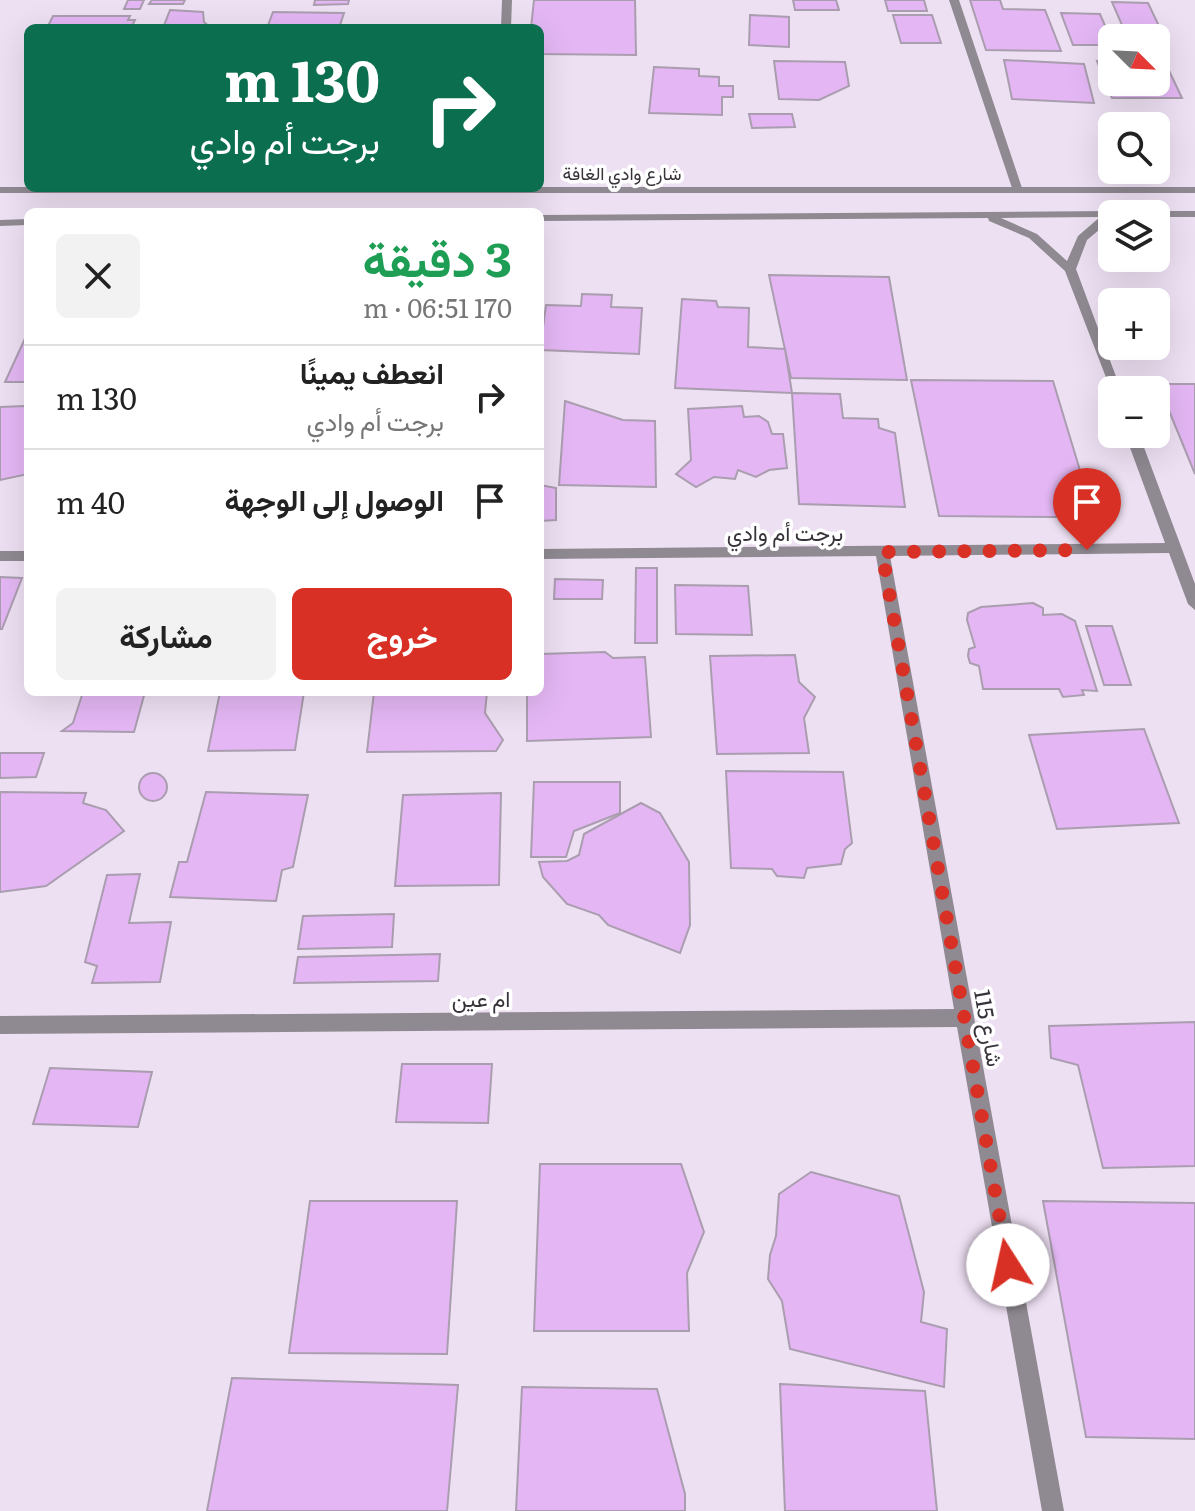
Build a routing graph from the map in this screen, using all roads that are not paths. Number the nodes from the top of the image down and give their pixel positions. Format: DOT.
graph roads {
  1 [pos="507,0"];
  2 [pos="954,0"];
  3 [pos="506,24"];
  4 [pos="544,183"];
  5 [pos="0,190"];
  6 [pos="24,190"];
  7 [pos="544,190"];
  8 [pos="561,190"];
  9 [pos="1195,190"];
  10 [pos="1018,191"];
  11 [pos="1098,214"];
  12 [pos="1170,214"];
  13 [pos="1195,214"];
  14 [pos="980,215"];
  15 [pos="544,218"];
  16 [pos="24,222"];
  17 [pos="0,223"];
  18 [pos="1098,225"];
  19 [pos="1070,269"];
  20 [pos="1110,376"];
  21 [pos="1137,448"];
  22 [pos="1174,548"];
  23 [pos="882,552"];
  24 [pos="544,554"];
  25 [pos="0,556"];
  26 [pos="24,556"];
  27 [pos="1195,604"];
  28 [pos="963,1018"];
  29 [pos="0,1025"];
  30 [pos="1053,1511"];
  1 -- 3 [label="street"];
  2 -- 10 [label="street"];
  4 -- 8 [label="street"];
  5 -- 6 [label="street, شارع وادي الغافة"];
  7 -- 8 [label="street, شارع وادي الغافة"];
  8 -- 10 [label="street, شارع وادي الغافة"];
  9 -- 10 [label="street, شارع وادي الغافة"];
  11 -- 14 [label="street"];
  12 -- 13 [label="street"];
  14 -- 15 [label="street"];
  14 -- 19 [label="street"];
  16 -- 17 [label="street"];
  18 -- 19 [label="street"];
  19 -- 20 [label="street"];
  21 -- 22 [label="street"];
  22 -- 23 [label="street, برجت أم وادي"];
  22 -- 27 [label="street"];
  23 -- 24 [label="street, برجت أم وادي"];
  23 -- 28 [label="street, شارع 115"];
  25 -- 26 [label="street"];
  28 -- 29 [label="street, ام عين"];
  28 -- 30 [label="street, شارع 115"];
}
